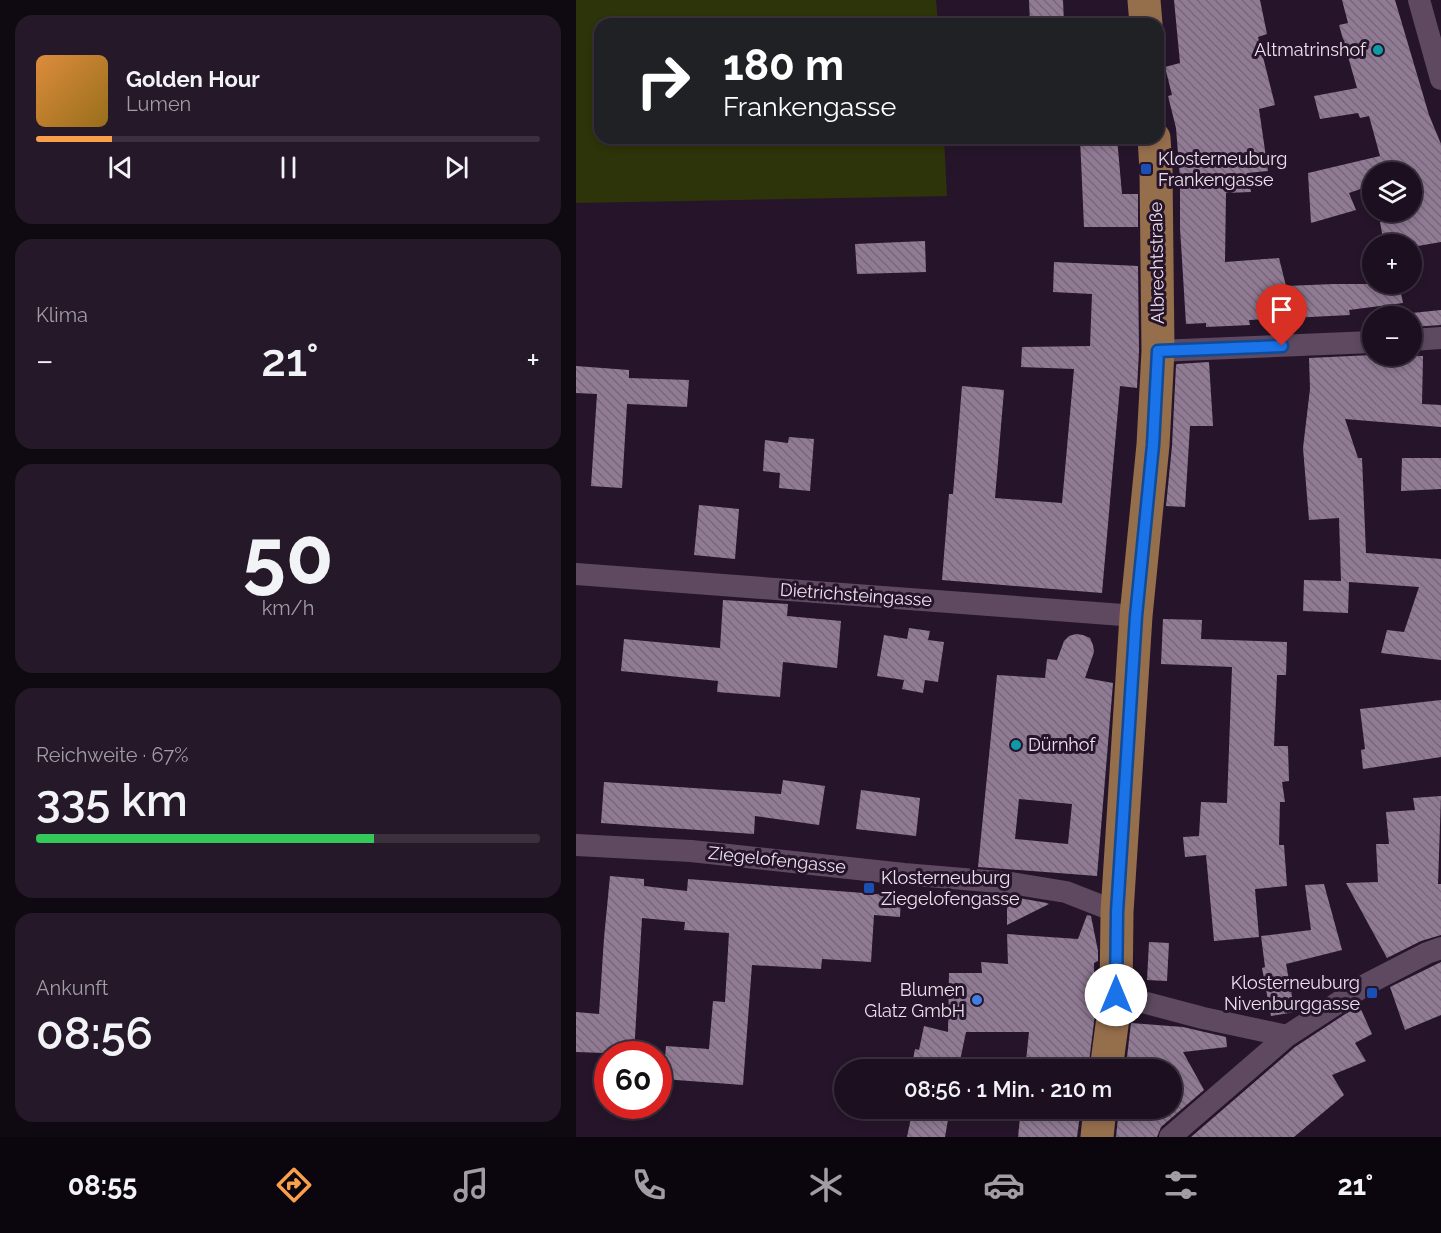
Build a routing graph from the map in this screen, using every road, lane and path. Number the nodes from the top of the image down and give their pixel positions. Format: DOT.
graph roads {
  1 [pos="1144,0"];
  2 [pos="1419,0"];
  3 [pos="1146,18"];
  4 [pos="1441,79"];
  5 [pos="1154,144"];
  6 [pos="1441,338"];
  7 [pos="1422,339"];
  8 [pos="1362,342"];
  9 [pos="1158,351"];
  10 [pos="576,574"];
  11 [pos="1136,616"];
  12 [pos="576,846"];
  13 [pos="1117,912"];
  14 [pos="1441,948"];
  15 [pos="1116,995"];
  16 [pos="1287,1036"];
  17 [pos="1107,1059"];
  18 [pos="1099,1119"];
  19 [pos="1096,1137"];
  20 [pos="1170,1137"];
  1 -- 3 [label="main road"];
  2 -- 4 [label="street"];
  5 -- 9 [label="main road, Albrechtstraße"];
  6 -- 7 [label="street"];
  8 -- 9 [label="street"];
  9 -- 11 [label="main road, Albrechtstraße"];
  10 -- 11 [label="street, Dietrichsteingasse"];
  11 -- 13 [label="main road, Albrechtstraße"];
  12 -- 13 [label="street, Ziegelofengasse"];
  13 -- 15 [label="main road, Albrechtstraße"];
  14 -- 16 [label="street"];
  15 -- 16 [label="street"];
  15 -- 17 [label="main road, Albrechtstraße"];
  16 -- 20 [label="street"];
  18 -- 19 [label="main road"];
}
